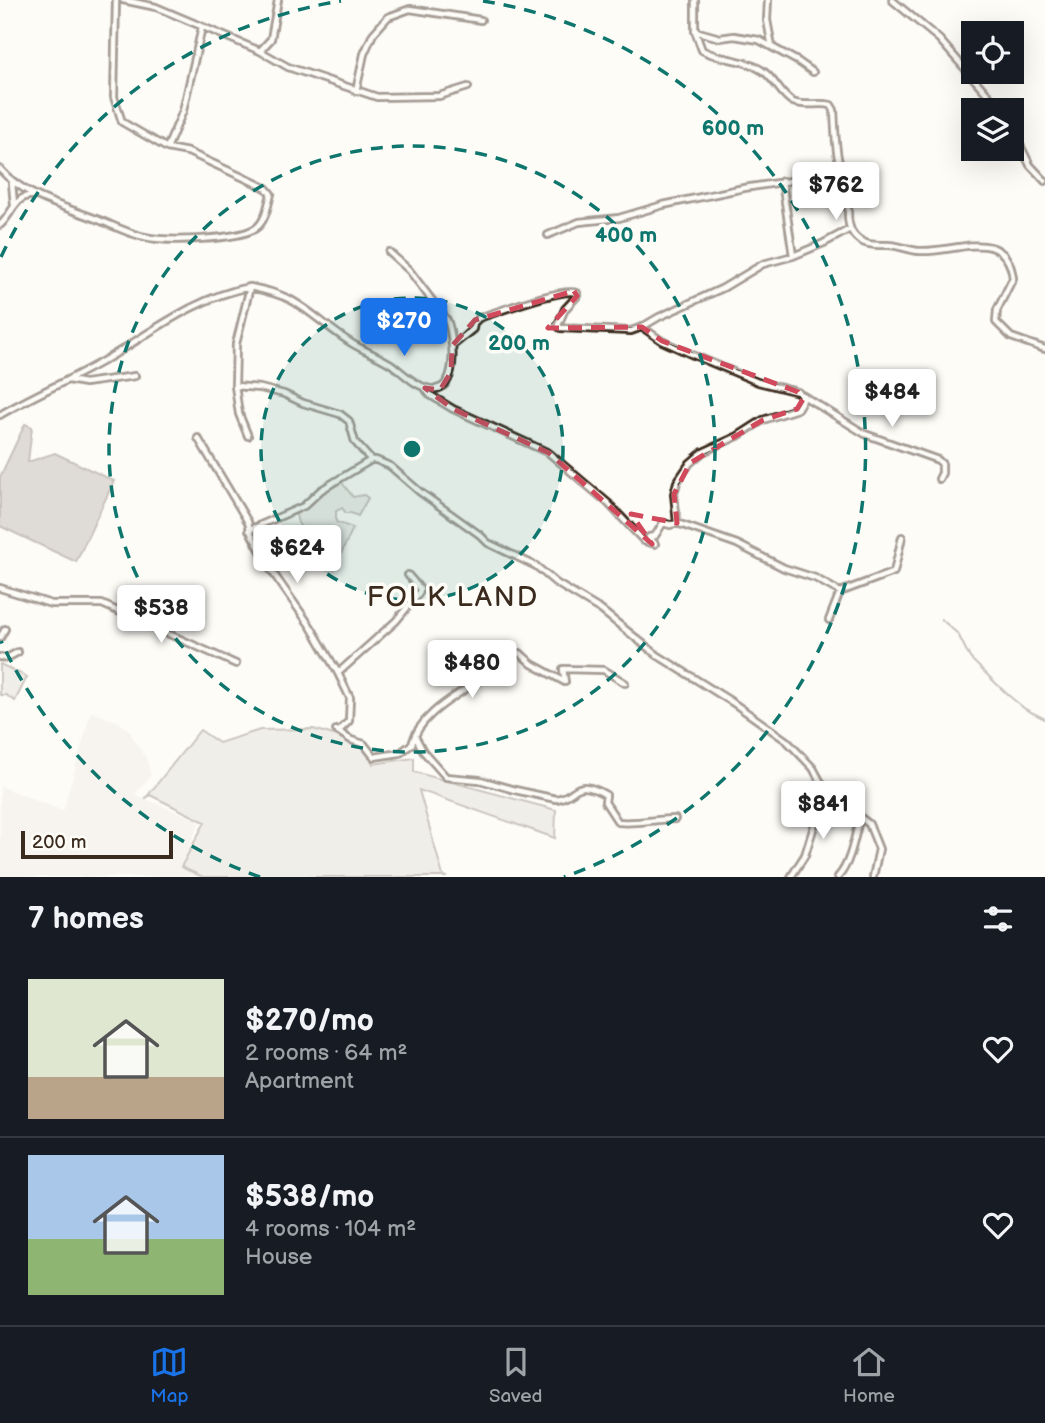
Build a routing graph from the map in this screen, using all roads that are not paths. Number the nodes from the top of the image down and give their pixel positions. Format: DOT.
graph roads {
  1 [pos="116,0"];
  2 [pos="123,0"];
  3 [pos="278,0"];
  4 [pos="695,0"];
  5 [pos="768,0"];
  6 [pos="892,0"];
  7 [pos="481,20"];
  8 [pos="202,27"];
  9 [pos="695,31"];
  10 [pos="773,48"];
  11 [pos="260,51"];
  12 [pos="813,72"];
  13 [pos="468,87"];
  14 [pos="356,91"];
  15 [pos="990,98"];
  16 [pos="167,148"];
  17 [pos="1024,153"];
  18 [pos="0,169"];
  19 [pos="842,173"];
  20 [pos="9,180"];
  21 [pos="782,181"];
  22 [pos="1045,181"];
  23 [pos="38,196"];
  24 [pos="14,206"];
  25 [pos="0,225"];
  26 [pos="850,229"];
  27 [pos="548,235"];
  28 [pos="389,251"];
  29 [pos="793,256"];
  30 [pos="250,287"];
  31 [pos="642,327"];
  32 [pos="452,346"];
  33 [pos="1045,349"];
  34 [pos="135,376"];
  35 [pos="68,380"];
  36 [pos="234,386"];
  37 [pos="425,388"];
  38 [pos="802,395"];
  39 [pos="0,415"];
  40 [pos="248,436"];
  41 [pos="198,438"];
  42 [pos="371,460"];
  43 [pos="939,479"];
  44 [pos="677,523"];
  45 [pos="249,530"];
  46 [pos="902,537"];
  47 [pos="408,575"];
  48 [pos="0,588"];
  49 [pos="840,592"];
  50 [pos="829,620"];
  51 [pos="5,629"];
  52 [pos="0,638"];
  53 [pos="18,652"];
  54 [pos="0,657"];
  55 [pos="236,664"];
  56 [pos="338,673"];
  57 [pos="625,683"];
  58 [pos="414,735"];
  59 [pos="825,790"];
  60 [pos="860,816"];
  61 [pos="675,819"];
  62 [pos="791,877"];
  63 [pos="838,877"];
  64 [pos="872,877"];
  1 -- 16 [label="street"];
  2 -- 8 [label="street"];
  3 -- 11 [label="street"];
  4 -- 9 [label="street"];
  5 -- 10 [label="street"];
  6 -- 15 [label="street"];
  7 -- 14 [label="street"];
  8 -- 11 [label="street"];
  8 -- 16 [label="street"];
  9 -- 10 [label="street"];
  9 -- 19 [label="street"];
  10 -- 12 [label="street"];
  11 -- 14 [label="street"];
  13 -- 14 [label="street"];
  16 -- 23 [label="street"];
  17 -- 22 [label="street"];
  18 -- 20 [label="street"];
  19 -- 21 [label="street"];
  19 -- 26 [label="street"];
  20 -- 23 [label="street"];
  20 -- 24 [label="street"];
  21 -- 27 [label="street"];
  21 -- 29 [label="street"];
  23 -- 24 [label="street"];
  24 -- 25 [label="street"];
  26 -- 29 [label="street"];
  26 -- 33 [label="street"];
  28 -- 32 [label="street"];
  29 -- 31 [label="street"];
  30 -- 35 [label="street"];
  30 -- 36 [label="street"];
  30 -- 37 [label="street"];
  31 -- 32 [label="street"];
  31 -- 38 [label="street"];
  32 -- 37 [label="street"];
  34 -- 35 [label="street"];
  35 -- 39 [label="street"];
  36 -- 40 [label="street"];
  36 -- 42 [label="street"];
  37 -- 44 [label="street"];
  38 -- 43 [label="street"];
  38 -- 44 [label="street"];
  41 -- 45 [label="street"];
  42 -- 45 [label="street"];
  42 -- 59 [label="street"];
  44 -- 49 [label="street"];
  45 -- 56 [label="street"];
  46 -- 49 [label="street"];
  47 -- 56 [label="street"];
  48 -- 55 [label="street"];
  49 -- 50 [label="street"];
  51 -- 52 [label="street"];
  53 -- 54 [label="street"];
  56 -- 58 [label="street"];
  57 -- 58 [label="street"];
  58 -- 61 [label="street"];
  59 -- 60 [label="street"];
  59 -- 62 [label="street"];
  60 -- 63 [label="street"];
  60 -- 64 [label="street"];
}
